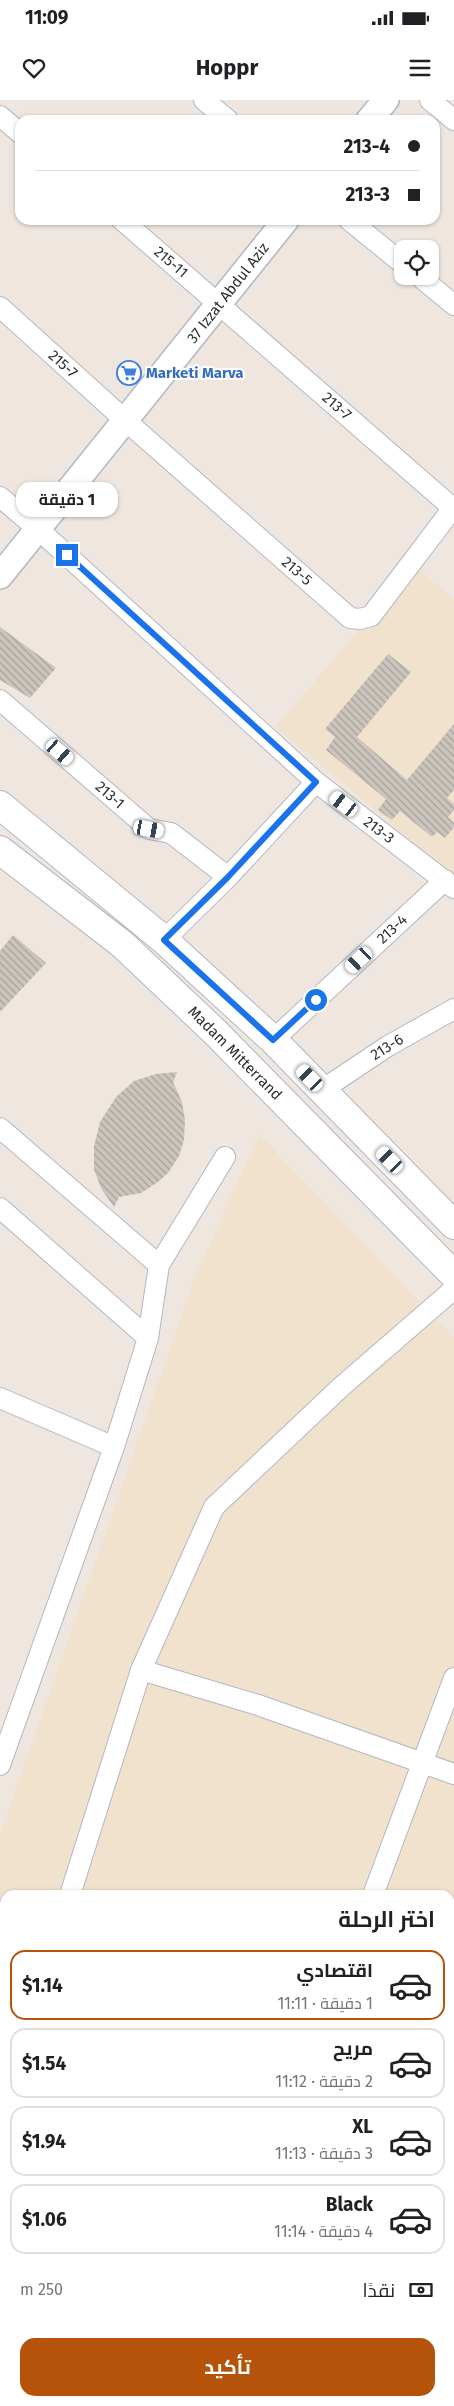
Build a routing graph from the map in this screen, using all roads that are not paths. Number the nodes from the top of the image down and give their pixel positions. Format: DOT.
graph roads {
  1 [pos="204,100"];
  2 [pos="386,100"];
  3 [pos="430,100"];
  4 [pos="222,115"];
  5 [pos="373,115"];
  6 [pos="0,116"];
  7 [pos="454,120"];
  8 [pos="15,130"];
  9 [pos="128,225"];
  10 [pos="282,225"];
  11 [pos="355,225"];
  12 [pos="394,257"];
  13 [pos="430,285"];
  14 [pos="220,303"];
  15 [pos="454,305"];
  16 [pos="0,307"];
  17 [pos="126,421"];
  18 [pos="0,497"];
  19 [pos="453,508"];
  20 [pos="38,529"];
  21 [pos="0,576"];
  22 [pos="0,700"];
  23 [pos="316,782"];
  24 [pos="0,805"];
  25 [pos="0,850"];
  26 [pos="228,877"];
  27 [pos="449,884"];
  28 [pos="164,940"];
  29 [pos="454,1009"];
  30 [pos="273,1040"];
  31 [pos="322,1090"];
  32 [pos="0,1128"];
  33 [pos="225,1157"];
  34 [pos="0,1208"];
  35 [pos="454,1226"];
  36 [pos="159,1265"];
  37 [pos="454,1275"];
  38 [pos="454,1289"];
  39 [pos="148,1338"];
  40 [pos="0,1398"];
  41 [pos="114,1447"];
  42 [pos="140,1670"];
  43 [pos="454,1678"];
  44 [pos="422,1763"];
  45 [pos="0,1766"];
  46 [pos="454,1774"];
  47 [pos="72,1890"];
  48 [pos="375,1890"];
  1 -- 4 [label="street"];
  2 -- 5 [label="street"];
  3 -- 7 [label="street"];
  6 -- 8 [label="street"];
  9 -- 14 [label="street, 215-11"];
  10 -- 14 [label="street, 37 Izzat Abdul Aziz"];
  11 -- 12 [label="street"];
  13 -- 15 [label="street"];
  14 -- 17 [label="street, 37 Izzat Abdul Aziz"];
  14 -- 19 [label="street, 213-7"];
  16 -- 17 [label="street, 215-7"];
  17 -- 19 [label="street, 213-5"];
  17 -- 20 [label="street, 37 Izzat Abdul Aziz"];
  18 -- 20 [label="street, 213-3"];
  20 -- 21 [label="street, 37 Izzat Abdul Aziz"];
  20 -- 23 [label="street, 213-3"];
  22 -- 26 [label="street, 213-1"];
  23 -- 26 [label="street"];
  23 -- 27 [label="street, 213-3"];
  24 -- 28 [label="main road"];
  25 -- 37 [label="main road, Madam Mitterrand"];
  26 -- 28 [label="street"];
  27 -- 30 [label="street, 213-4"];
  28 -- 30 [label="main road"];
  29 -- 31 [label="street, 213-6"];
  30 -- 31 [label="main road"];
  31 -- 35 [label="main road"];
  32 -- 36 [label="street"];
  33 -- 36 [label="street"];
  34 -- 39 [label="street"];
  36 -- 39 [label="street"];
  38 -- 42 [label="street"];
  39 -- 41 [label="street"];
  40 -- 41 [label="street"];
  41 -- 45 [label="street"];
  42 -- 44 [label="street"];
  42 -- 47 [label="street"];
  43 -- 44 [label="street"];
  44 -- 46 [label="street"];
  44 -- 48 [label="street"];
}
